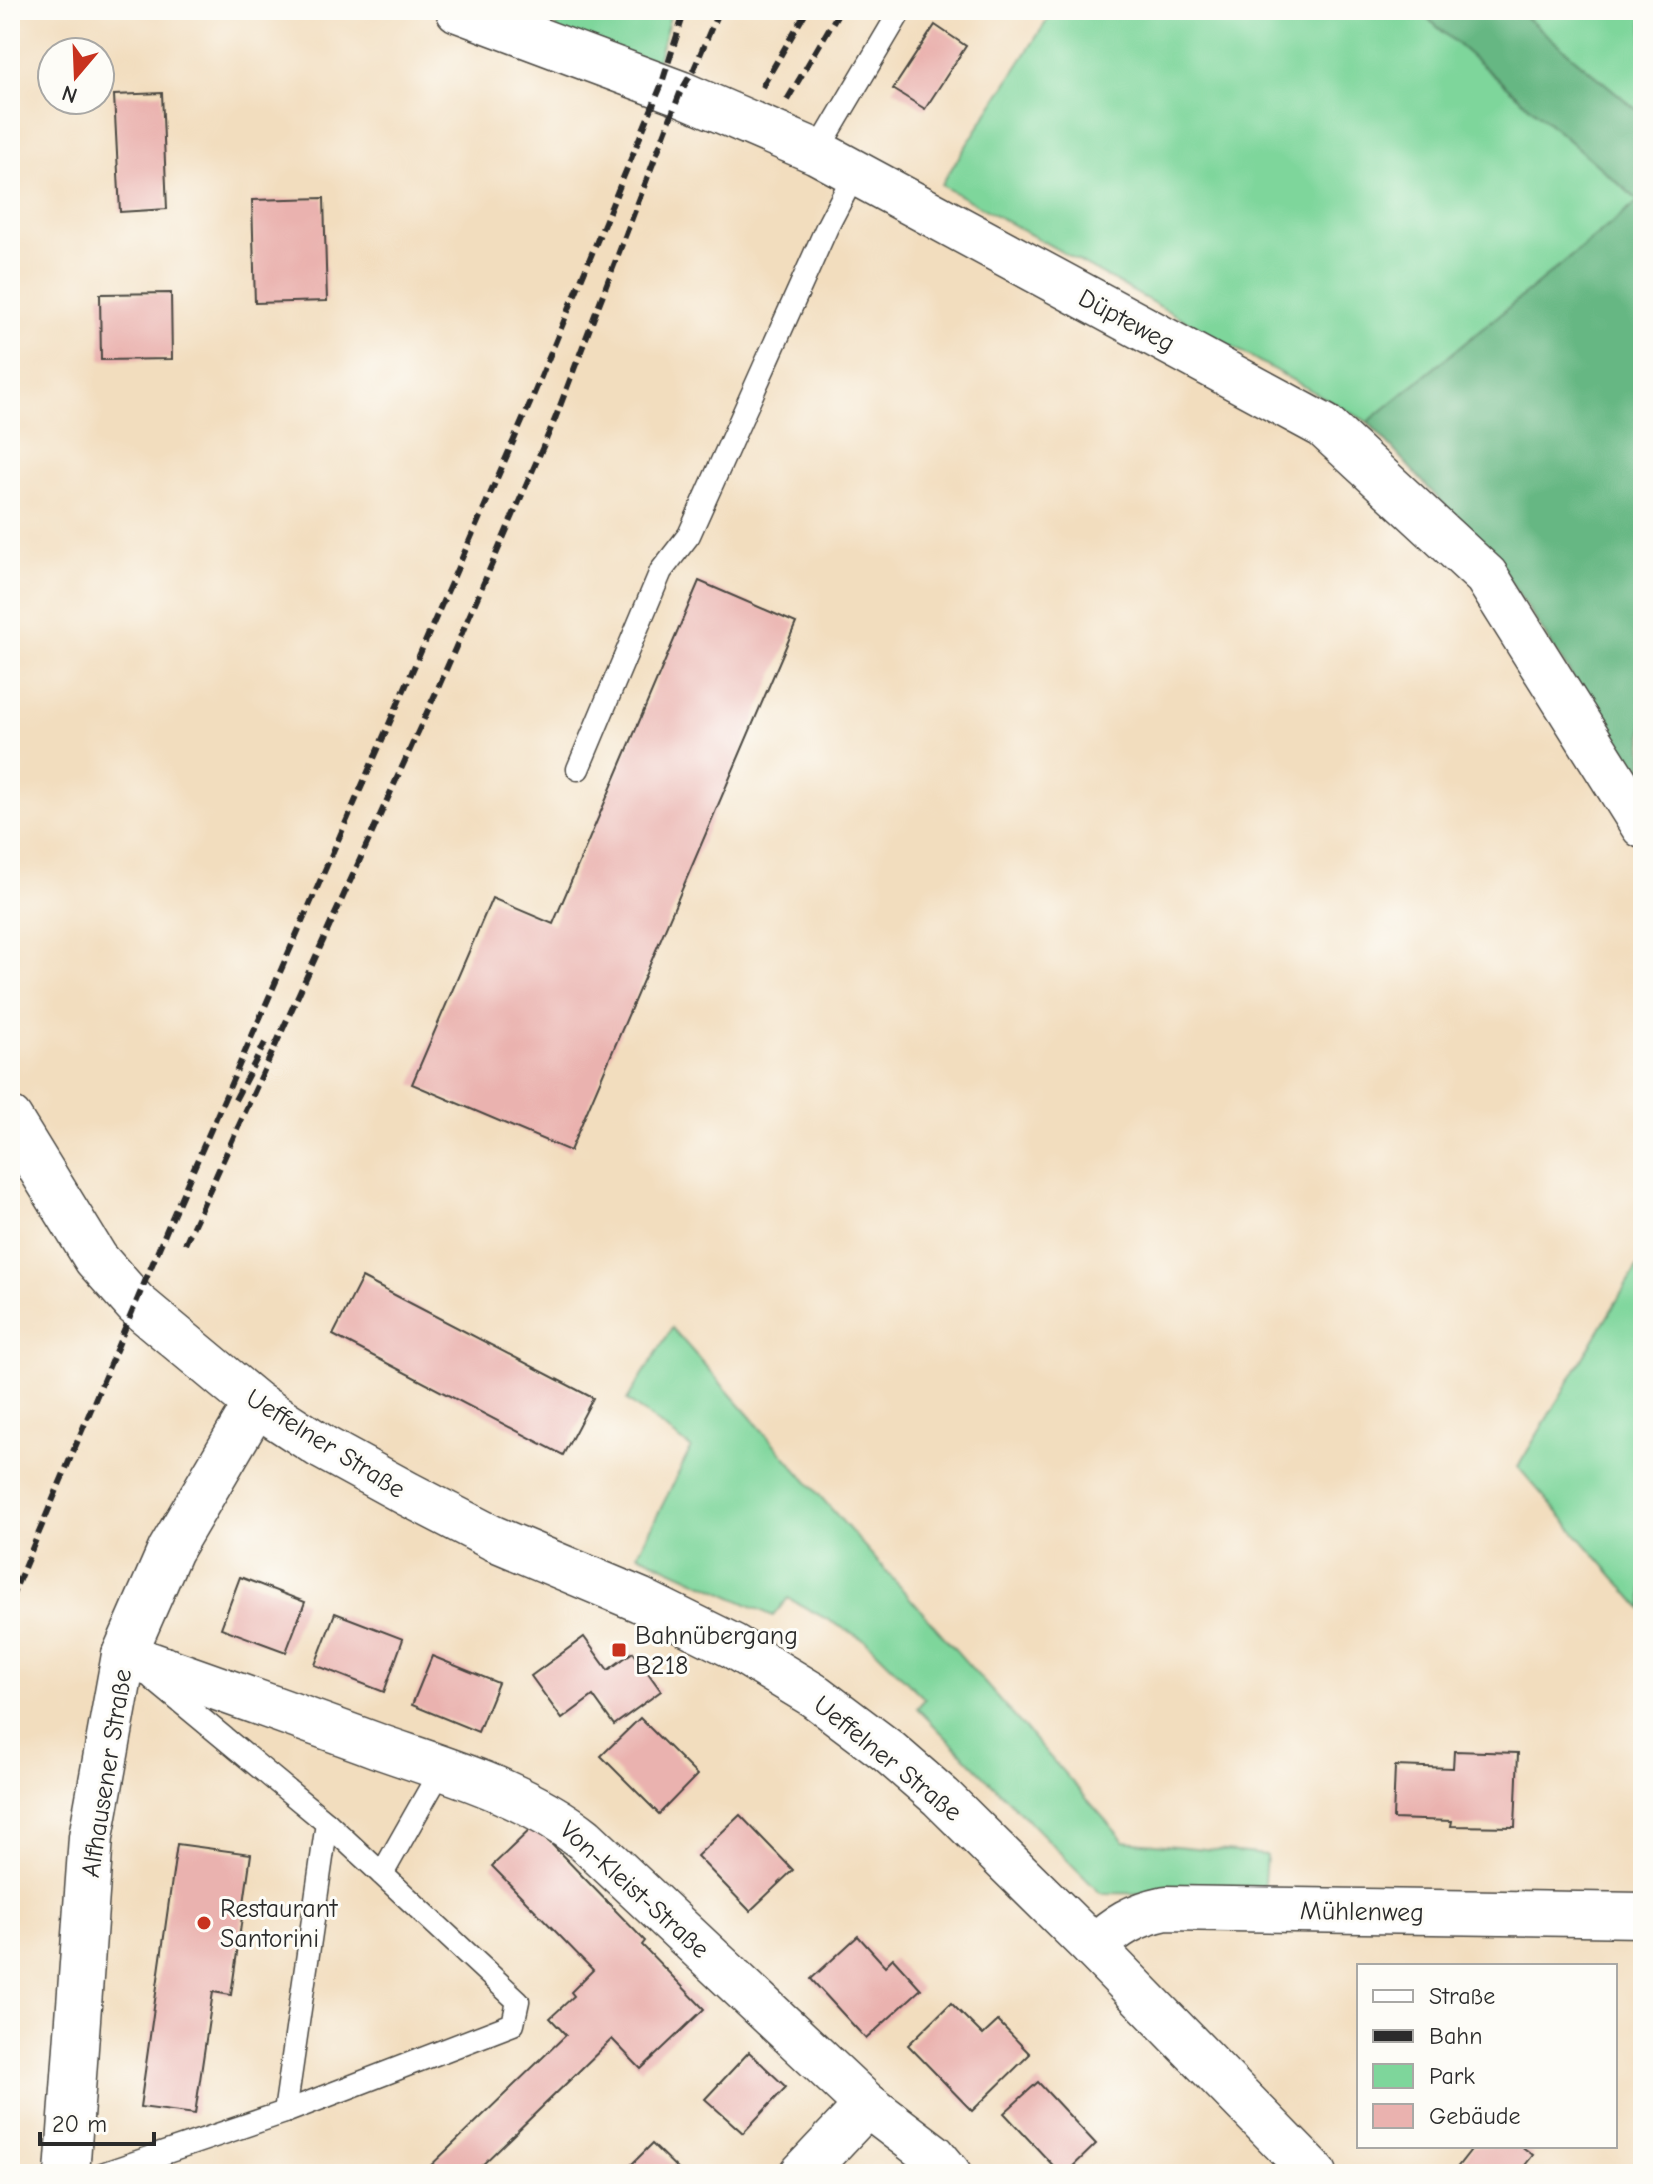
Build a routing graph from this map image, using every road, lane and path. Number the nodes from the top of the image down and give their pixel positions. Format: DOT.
graph roads {
  1 [pos="458,10"];
  2 [pos="901,10"];
  3 [pos="817,152"];
  4 [pos="855,173"];
  5 [pos="578,769"];
  6 [pos="1643,826"];
  7 [pos="10,1119"];
  8 [pos="256,1404"];
  9 [pos="124,1655"];
  10 [pos="442,1768"];
  11 [pos="327,1823"];
  12 [pos="382,1874"];
  13 [pos="1643,1915"];
  14 [pos="1093,1947"];
  15 [pos="867,2105"];
  16 [pos="285,2112"];
  17 [pos="67,2174"];
  18 [pos="102,2174"];
  19 [pos="802,2174"];
  20 [pos="949,2174"];
  21 [pos="1315,2174"];
  1 -- 3 [label="street, Düpteweg"];
  2 -- 3 [label="lane"];
  3 -- 4 [label="street, Düpteweg"];
  4 -- 5 [label="lane"];
  4 -- 6 [label="street, Düpteweg"];
  7 -- 8 [label="street, Ueffelner Straße"];
  8 -- 9 [label="street, Alfhausener Straße"];
  8 -- 14 [label="street, Ueffelner Straße"];
  9 -- 10 [label="street, Von-Kleist-Straße"];
  9 -- 11 [label="lane"];
  9 -- 17 [label="street, Alfhausener Straße"];
  10 -- 12 [label="lane"];
  10 -- 15 [label="street, Von-Kleist-Straße"];
  11 -- 12 [label="lane"];
  11 -- 16 [label="lane"];
  12 -- 16 [label="lane"];
  13 -- 14 [label="street, Mühlenweg"];
  14 -- 21 [label="street, Ueffelner Straße"];
  15 -- 19 [label="street"];
  15 -- 20 [label="street, Von-Kleist-Straße"];
  16 -- 18 [label="lane"];
}
